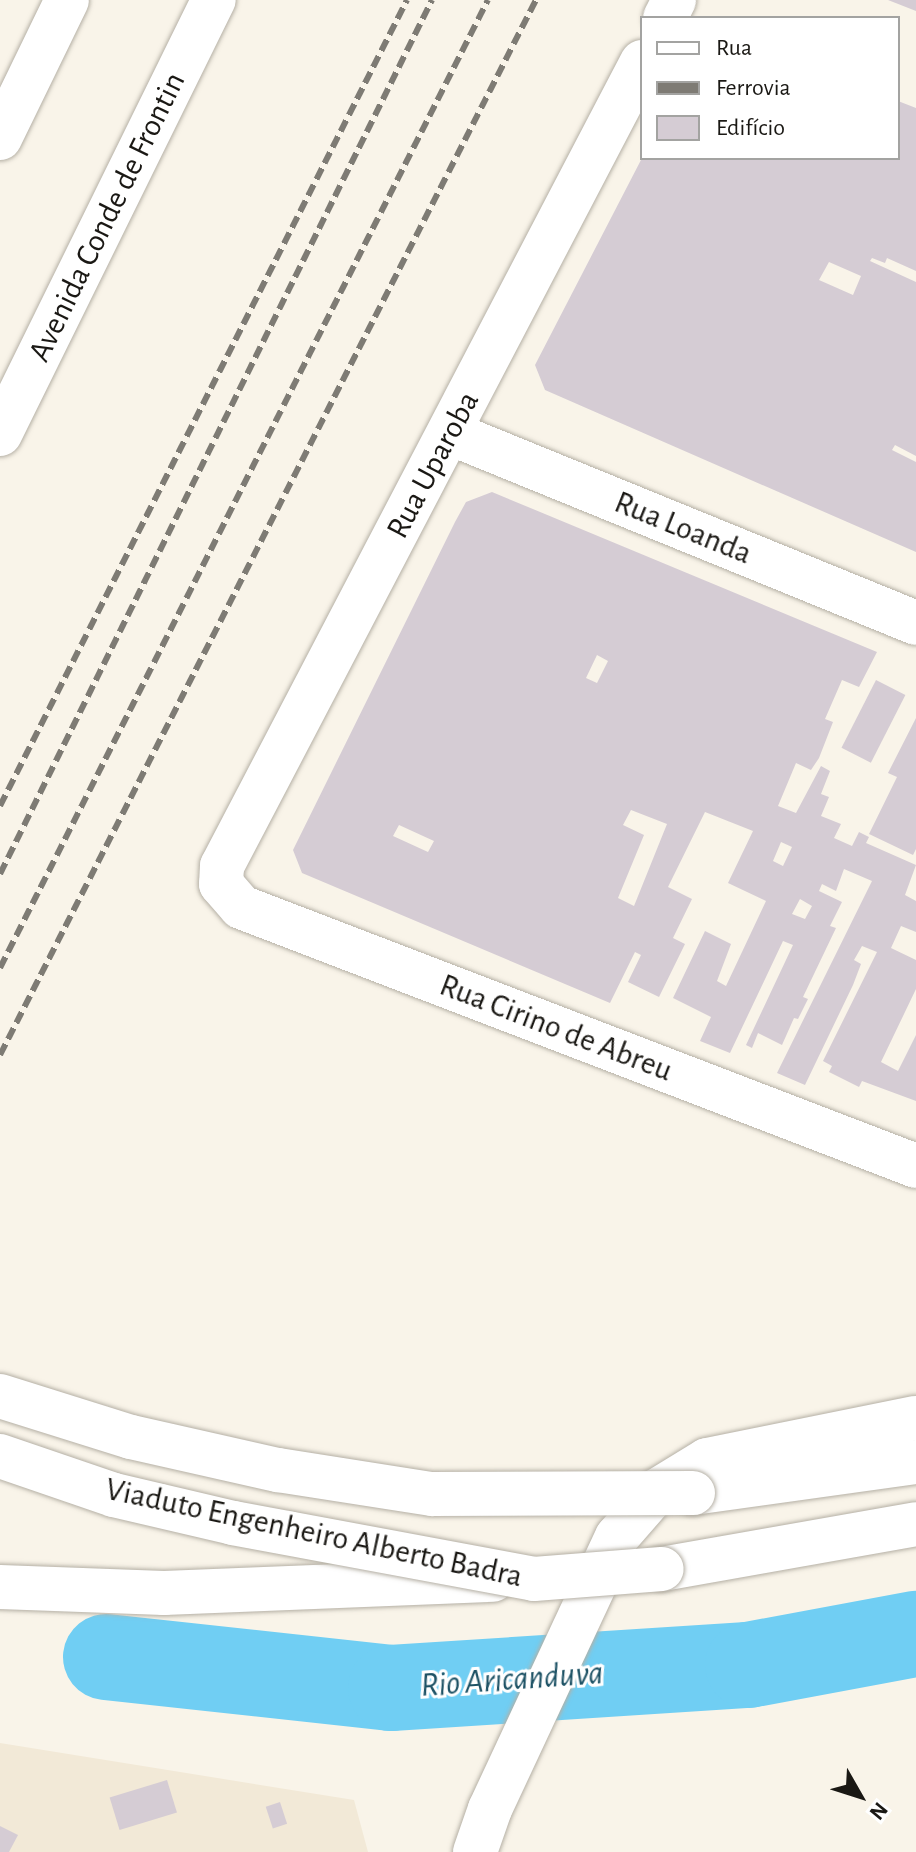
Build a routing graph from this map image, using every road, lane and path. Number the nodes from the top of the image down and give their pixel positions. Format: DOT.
graph roads {
  1 [pos="67,0"];
  2 [pos="214,0"];
  3 [pos="640,66"];
  4 [pos="0,138"];
  5 [pos="450,433"];
  6 [pos="0,434"];
  7 [pos="916,623"];
  8 [pos="222,866"];
  9 [pos="916,1166"];
  10 [pos="0,1396"];
  11 [pos="916,1418"];
  12 [pos="0,1456"];
  13 [pos="916,1462"];
  14 [pos="916,1524"];
  15 [pos="534,1579"];
  16 [pos="0,1587"];
  17 [pos="475,1852"];
  1 -- 4 [label="main road"];
  2 -- 6 [label="main road, Avenida Conde de Frontin"];
  3 -- 5 [label="main road, Rua Uparoba"];
  5 -- 7 [label="main road, Rua Loanda"];
  5 -- 8 [label="main road, Rua Uparoba"];
  8 -- 9 [label="main road, Rua Cirino de Abreu"];
  10 -- 13 [label="main road, Viaduto Engenheiro Alberto Badra, bridge"];
  11 -- 17 [label="main road"];
  12 -- 15 [label="main road, Viaduto Engenheiro Alberto Badra, bridge"];
  14 -- 15 [label="main road, Viaduto Engenheiro Alberto Badra, bridge"];
  15 -- 16 [label="main road, bridge"];
}
